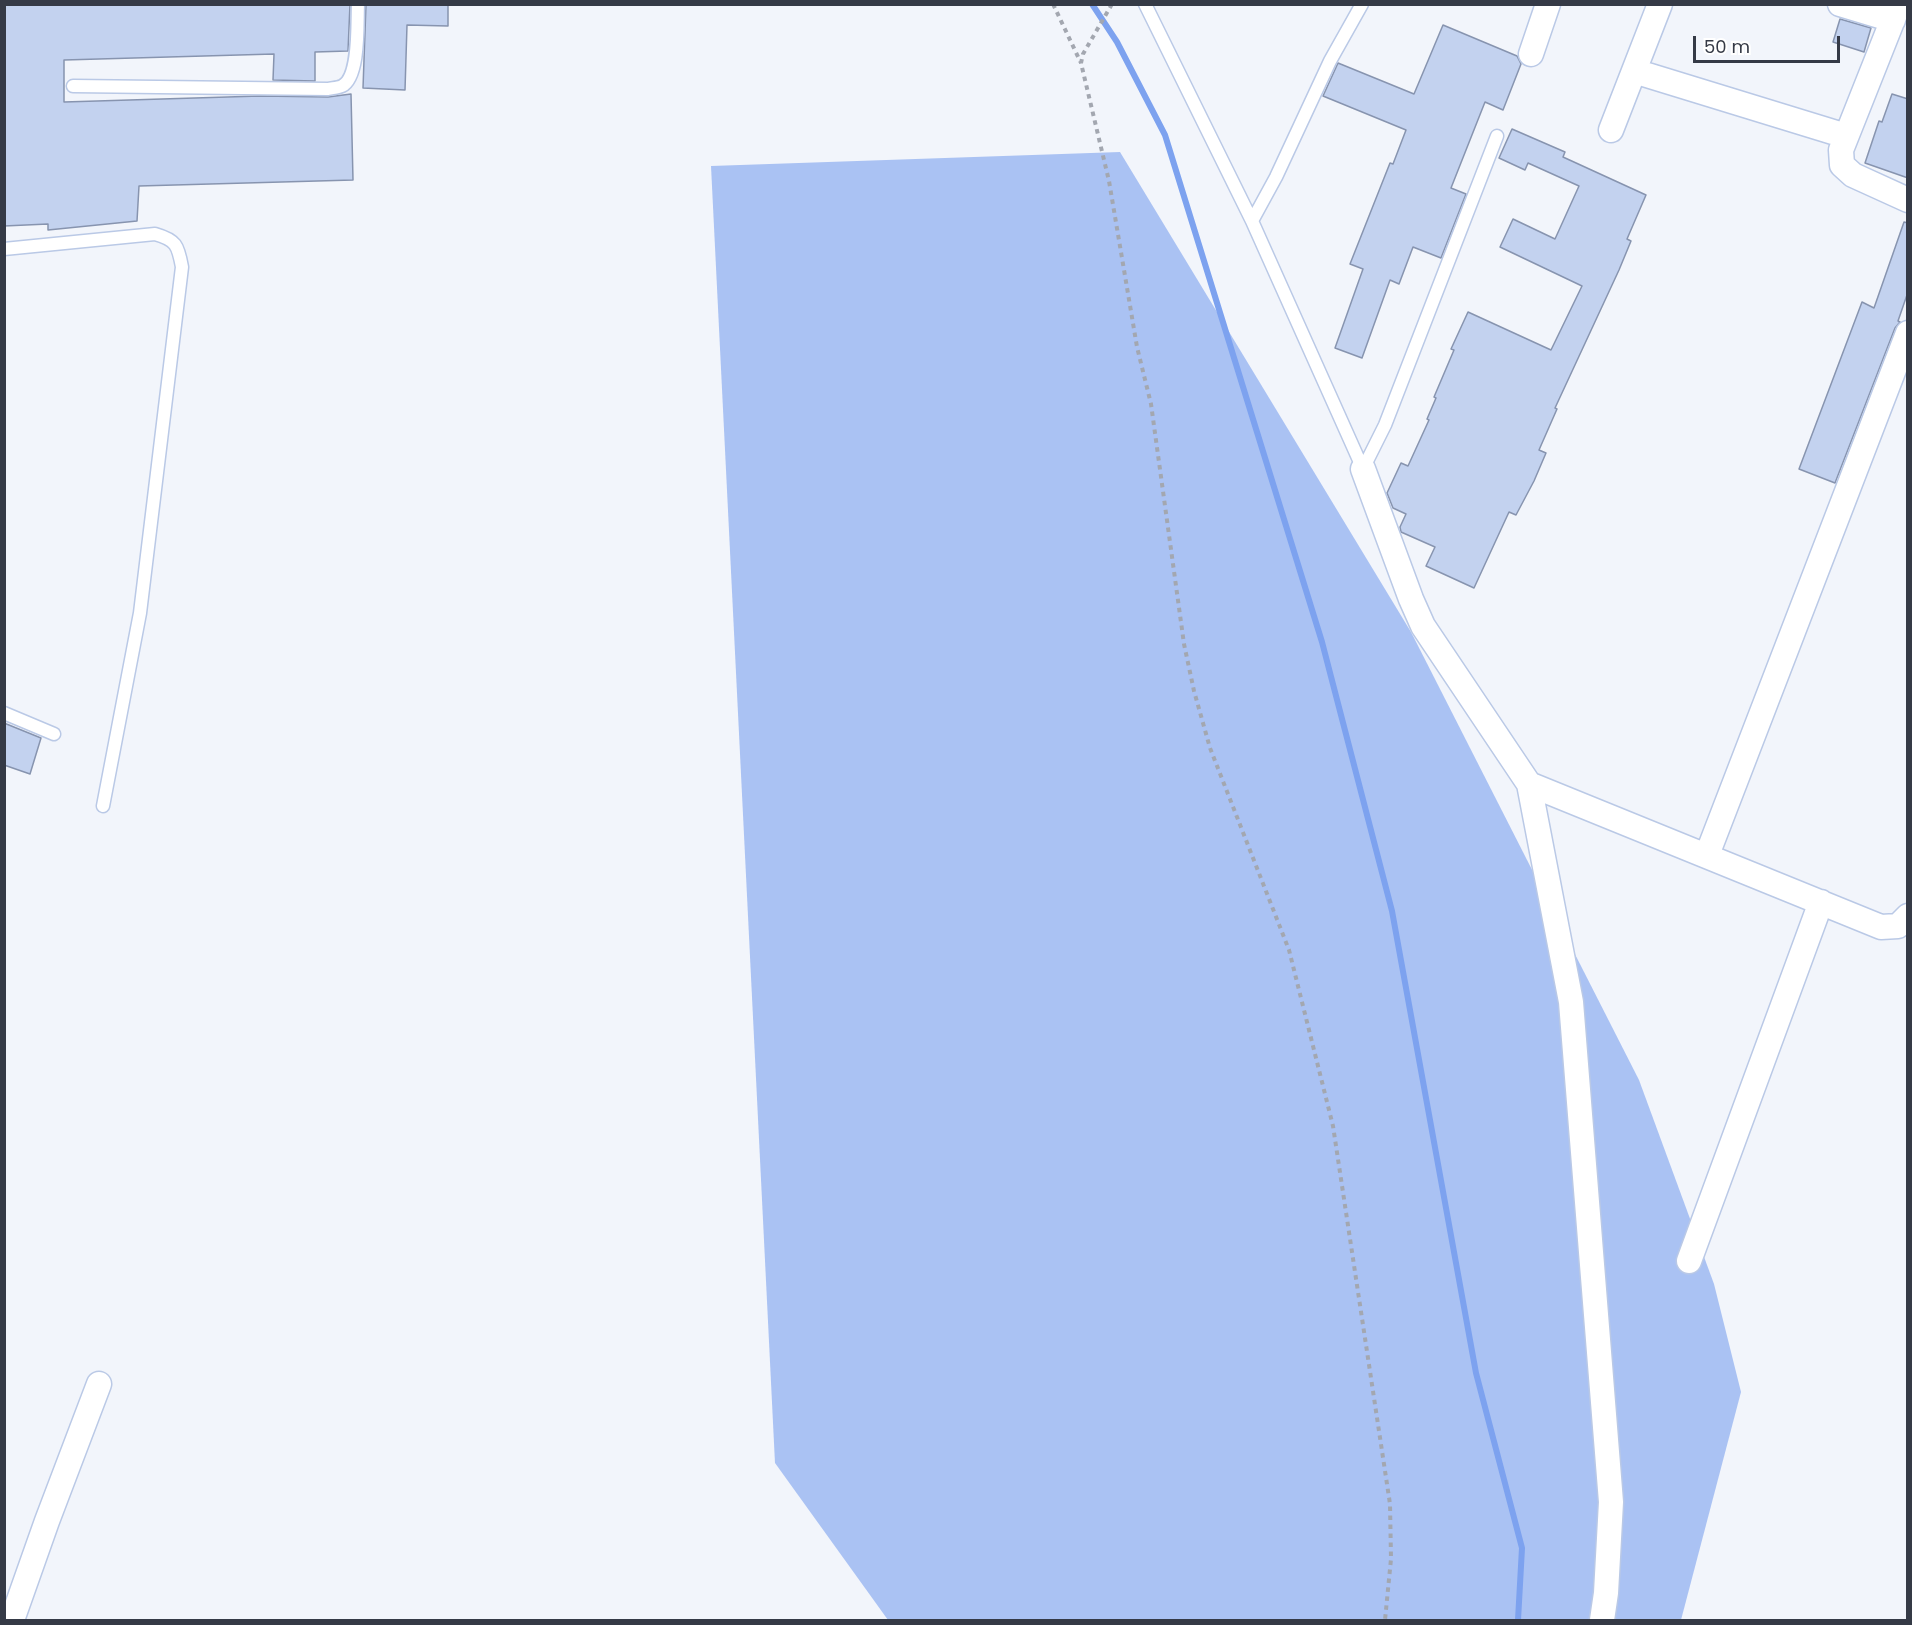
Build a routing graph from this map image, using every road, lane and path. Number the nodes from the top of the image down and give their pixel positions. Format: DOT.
graph roads {
  1 [pos="358,4"];
  2 [pos="1053,4"];
  3 [pos="1112,4"];
  4 [pos="1145,4"];
  5 [pos="1362,4"];
  6 [pos="1548,4"];
  7 [pos="1660,4"];
  8 [pos="1840,4"];
  9 [pos="1896,12"];
  10 [pos="1531,54"];
  11 [pos="1081,63"];
  12 [pos="1634,71"];
  13 [pos="73,86"];
  14 [pos="1611,130"];
  15 [pos="1497,136"];
  16 [pos="1846,136"];
  17 [pos="1908,200"];
  18 [pos="1252,221"];
  19 [pos="4,249"];
  20 [pos="1908,333"];
  21 [pos="1363,469"];
  22 [pos="4,713"];
  23 [pos="54,734"];
  24 [pos="1529,784"];
  25 [pos="103,806"];
  26 [pos="1707,855"];
  27 [pos="1821,902"];
  28 [pos="1908,916"];
  29 [pos="1689,1261"];
  30 [pos="99,1384"];
  31 [pos="12,1620"];
  32 [pos="1385,1620"];
  33 [pos="1602,1620"];
  1 -- 13 [label="lane"];
  2 -- 11 [label="path"];
  3 -- 11 [label="path"];
  4 -- 18 [label="lane"];
  5 -- 18 [label="lane"];
  6 -- 10 [label="street"];
  7 -- 12 [label="street"];
  8 -- 9 [label="street"];
  9 -- 16 [label="street"];
  11 -- 32 [label="path"];
  12 -- 14 [label="street"];
  12 -- 16 [label="street"];
  15 -- 21 [label="lane"];
  16 -- 17 [label="street"];
  18 -- 21 [label="lane"];
  19 -- 25 [label="lane"];
  20 -- 26 [label="street"];
  21 -- 24 [label="street"];
  22 -- 23 [label="lane"];
  24 -- 26 [label="street"];
  24 -- 33 [label="street"];
  26 -- 27 [label="street"];
  27 -- 28 [label="street"];
  27 -- 29 [label="street"];
  30 -- 31 [label="street"];
}
